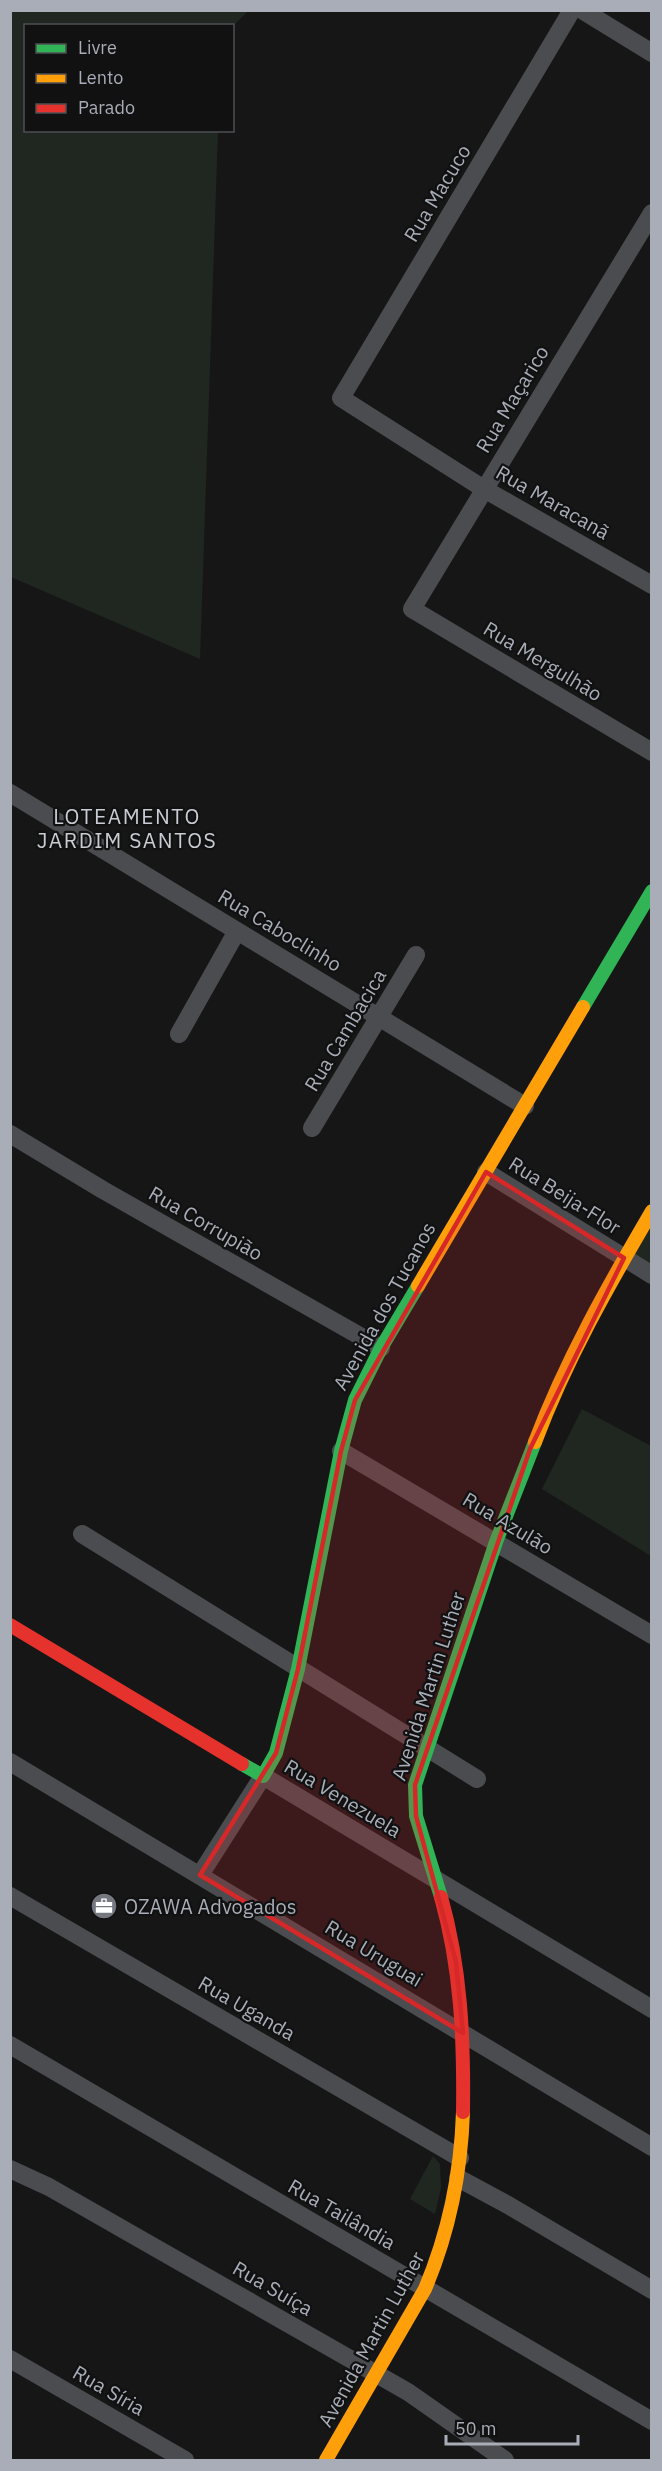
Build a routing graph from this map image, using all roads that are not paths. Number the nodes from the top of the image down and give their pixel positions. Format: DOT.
graph roads {
  1 [pos="572,10"];
  2 [pos="582,10"];
  3 [pos="651,53"];
  4 [pos="651,213"];
  5 [pos="341,398"];
  6 [pos="484,489"];
  7 [pos="651,585"];
  8 [pos="412,609"];
  9 [pos="651,752"];
  10 [pos="10,793"];
  11 [pos="651,891"];
  12 [pos="237,931"];
  13 [pos="416,955"];
  14 [pos="379,1017"];
  15 [pos="179,1034"];
  16 [pos="525,1106"];
  17 [pos="312,1128"];
  18 [pos="10,1134"];
  19 [pos="486,1172"];
  20 [pos="651,1211"];
  21 [pos="624,1258"];
  22 [pos="651,1275"];
  23 [pos="381,1348"];
  24 [pos="341,1451"];
  25 [pos="82,1534"];
  26 [pos="496,1542"];
  27 [pos="10,1625"];
  28 [pos="651,1635"];
  29 [pos="298,1669"];
  30 [pos="426,1748"];
  31 [pos="10,1762"];
  32 [pos="263,1776"];
  33 [pos="477,1779"];
  34 [pos="200,1875"];
  35 [pos="436,1880"];
  36 [pos="10,1896"];
  37 [pos="651,2009"];
  38 [pos="463,2033"];
  39 [pos="10,2046"];
  40 [pos="651,2147"];
  41 [pos="460,2158"];
  42 [pos="10,2169"];
  43 [pos="458,2178"];
  44 [pos="425,2289"];
  45 [pos="651,2290"];
  46 [pos="10,2360"];
  47 [pos="377,2373"];
  48 [pos="651,2421"];
  49 [pos="185,2460"];
  50 [pos="326,2460"];
  51 [pos="505,2460"];
  1 -- 5 [label="street, Rua Macuco"];
  2 -- 3 [label="street"];
  4 -- 6 [label="street, Rua Maçarico"];
  5 -- 6 [label="street, Rua Maracanã"];
  6 -- 7 [label="street, Rua Maracanã"];
  6 -- 8 [label="street, Rua Maçarico"];
  8 -- 9 [label="street, Rua Mergulhão"];
  10 -- 12 [label="street, Rua Caboclinho"];
  11 -- 16 [label="main road, Avenida dos Tucanos"];
  12 -- 14 [label="street, Rua Caboclinho"];
  12 -- 15 [label="street"];
  13 -- 14 [label="street, Rua Cambacica"];
  14 -- 16 [label="street, Rua Caboclinho"];
  14 -- 17 [label="street, Rua Cambacica"];
  16 -- 19 [label="main road, Avenida dos Tucanos"];
  18 -- 23 [label="street, Rua Corrupião"];
  19 -- 21 [label="street, Rua Beija-Flor"];
  19 -- 23 [label="main road, Avenida dos Tucanos"];
  20 -- 21 [label="main road, Avenida Martin Luther"];
  21 -- 22 [label="street, Rua Beija-Flor"];
  21 -- 26 [label="main road, Avenida Martin Luther"];
  23 -- 24 [label="main road, Avenida dos Tucanos"];
  24 -- 26 [label="street, Rua Azulão"];
  24 -- 29 [label="main road, Avenida dos Tucanos"];
  25 -- 29 [label="street"];
  26 -- 28 [label="street, Rua Azulão"];
  26 -- 30 [label="main road, Avenida Martin Luther"];
  27 -- 32 [label="main road, Rua Venezuela"];
  29 -- 30 [label="street"];
  29 -- 32 [label="main road, Avenida dos Tucanos"];
  30 -- 33 [label="street"];
  30 -- 35 [label="main road, Avenida Martin Luther"];
  31 -- 34 [label="street, Rua Uruguai"];
  32 -- 34 [label="street, Avenida dos Tucanos"];
  32 -- 35 [label="street, Rua Venezuela"];
  34 -- 38 [label="street, Rua Uruguai"];
  35 -- 37 [label="street, Rua Venezuela"];
  35 -- 38 [label="main road, Avenida Martin Luther"];
  36 -- 41 [label="street, Rua Uganda"];
  38 -- 40 [label="street, Rua Uruguai"];
  38 -- 41 [label="main road, Avenida Martin Luther"];
  39 -- 44 [label="street, Rua Tailândia"];
  41 -- 43 [label="main road, Avenida Martin Luther"];
  42 -- 47 [label="street, Rua Suíça"];
  43 -- 44 [label="main road, Avenida Martin Luther"];
  43 -- 45 [label="street"];
  44 -- 47 [label="main road, Avenida Martin Luther"];
  44 -- 48 [label="street, Rua Tailândia"];
  46 -- 49 [label="street, Rua Síria"];
  47 -- 50 [label="main road, Avenida Martin Luther"];
  47 -- 51 [label="street, Rua Suíça"];
}
